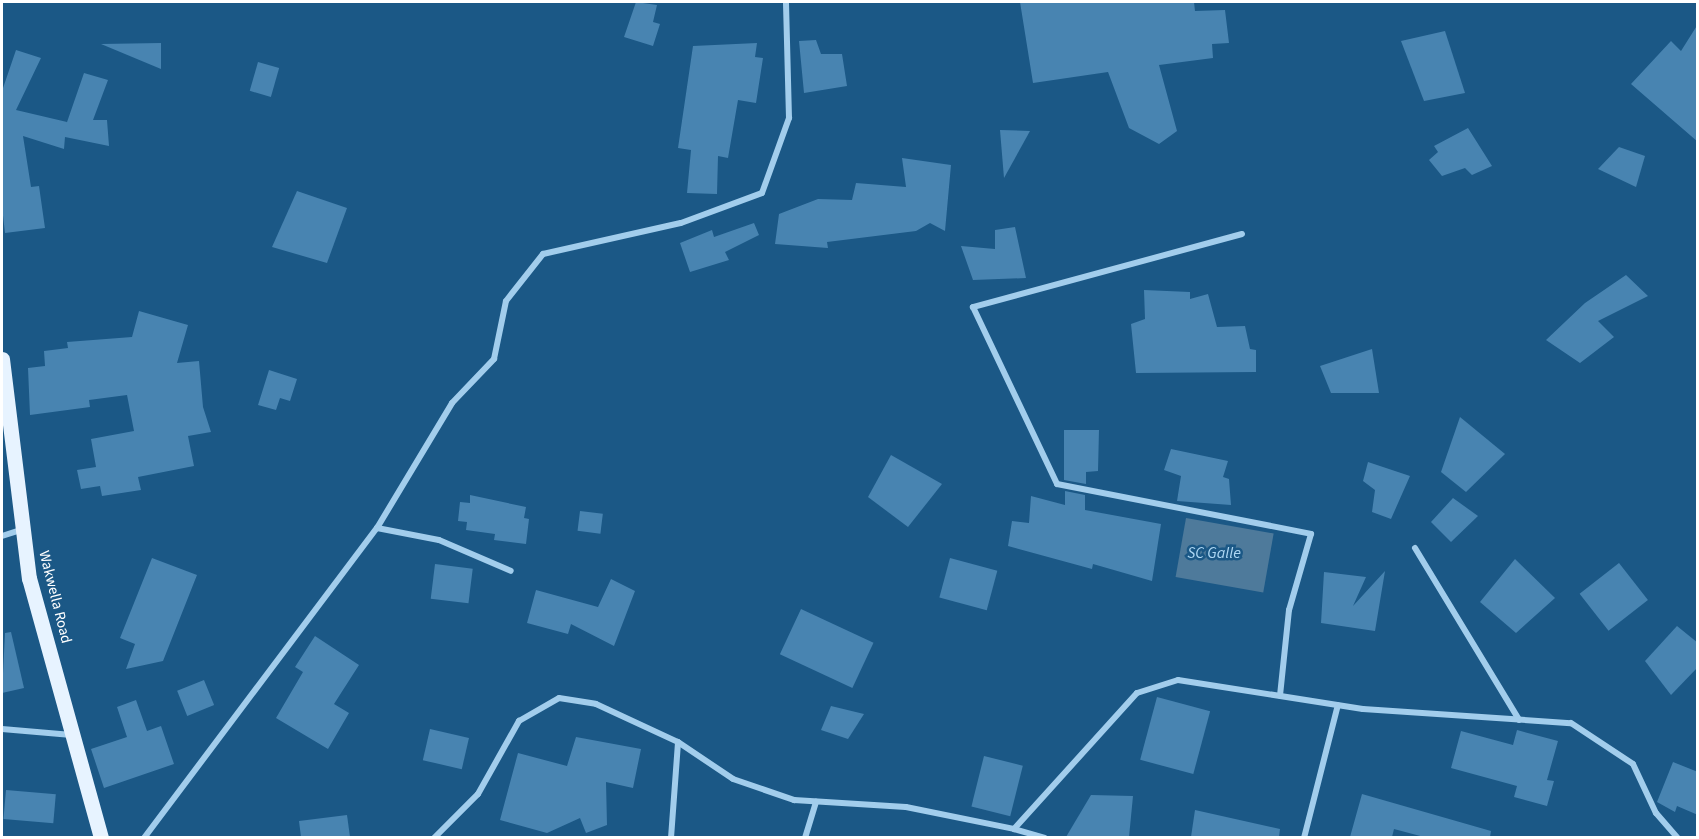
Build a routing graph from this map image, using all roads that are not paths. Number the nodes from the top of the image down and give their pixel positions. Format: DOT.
graph roads {
  1 [pos="786,2"];
  2 [pos="1242,234"];
  3 [pos="2,359"];
  4 [pos="377,528"];
  5 [pos="21,530"];
  6 [pos="2,536"];
  7 [pos="1415,548"];
  8 [pos="511,571"];
  9 [pos="1280,696"];
  10 [pos="1338,705"];
  11 [pos="1519,720"];
  12 [pos="2,729"];
  13 [pos="73,735"];
  14 [pos="678,742"];
  15 [pos="816,802"];
  16 [pos="1014,829"];
  17 [pos="101,837"];
  18 [pos="144,837"];
  19 [pos="434,837"];
  20 [pos="671,837"];
  21 [pos="805,837"];
  22 [pos="1045,837"];
  23 [pos="1304,837"];
  24 [pos="1678,837"];
  1 -- 4 [label="street"];
  2 -- 9 [label="street"];
  3 -- 5 [label="main road, Wakwella Road"];
  4 -- 8 [label="street"];
  4 -- 18 [label="street"];
  5 -- 6 [label="street"];
  5 -- 13 [label="main road, Wakwella Road"];
  7 -- 11 [label="street"];
  9 -- 10 [label="street"];
  9 -- 16 [label="street"];
  10 -- 11 [label="street"];
  10 -- 23 [label="street"];
  11 -- 24 [label="street"];
  12 -- 13 [label="street"];
  13 -- 17 [label="main road, Wakwella Road"];
  14 -- 15 [label="street"];
  14 -- 19 [label="street"];
  14 -- 20 [label="street"];
  15 -- 16 [label="street"];
  15 -- 21 [label="street"];
  16 -- 22 [label="street"];
}
